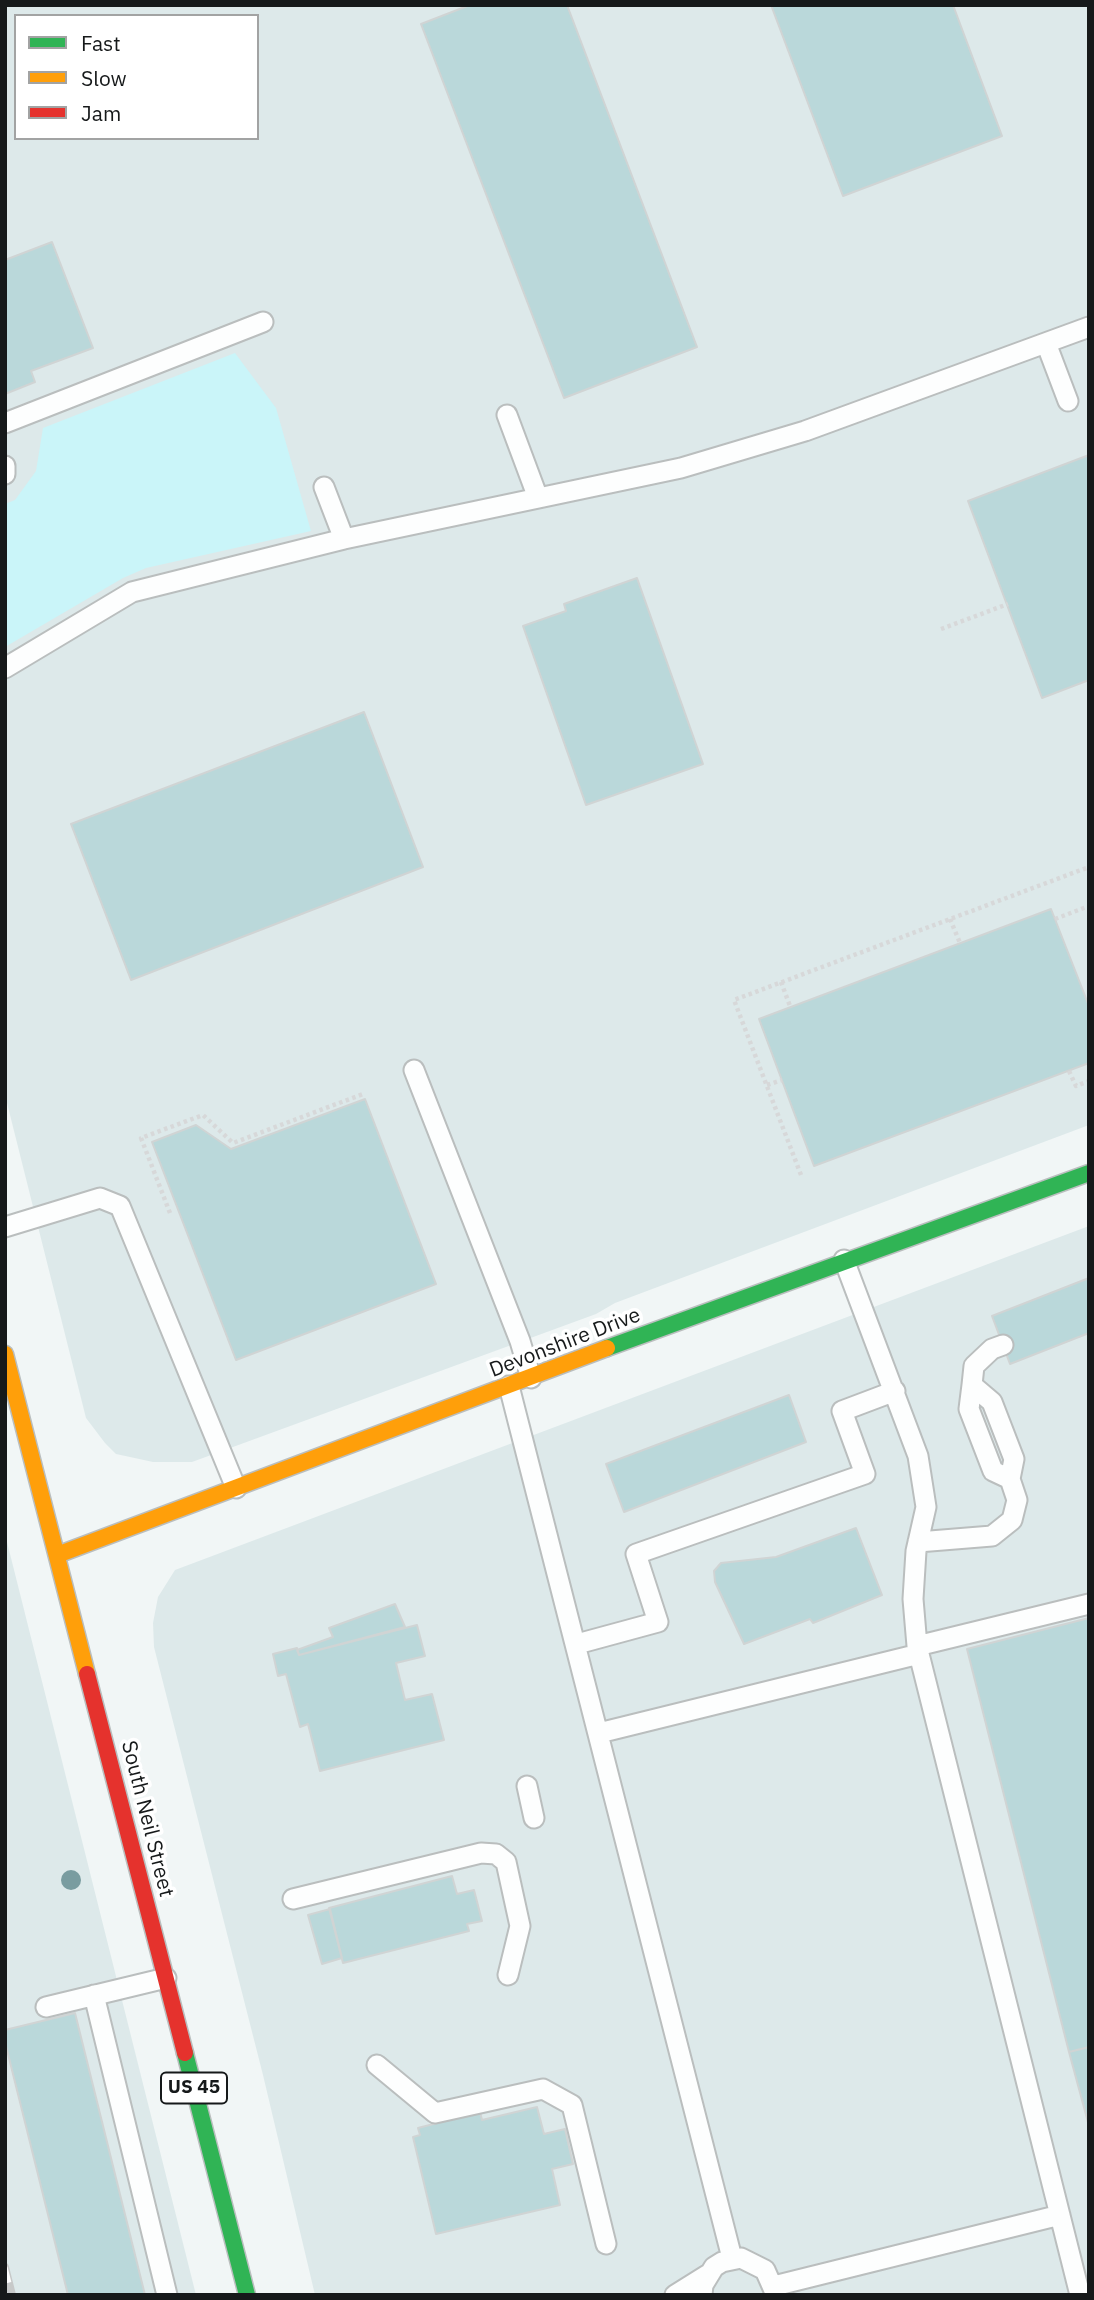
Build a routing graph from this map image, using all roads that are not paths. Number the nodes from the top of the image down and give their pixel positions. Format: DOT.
graph roads {
  1 [pos="263,322"];
  2 [pos="1089,327"];
  3 [pos="1046,343"];
  4 [pos="1068,401"];
  5 [pos="507,415"];
  6 [pos="5,423"];
  7 [pos="5,466"];
  8 [pos="5,474"];
  9 [pos="324,487"];
  10 [pos="538,498"];
  11 [pos="344,539"];
  12 [pos="5,668"];
  13 [pos="414,1070"];
  14 [pos="1089,1173"];
  15 [pos="5,1227"];
  16 [pos="844,1260"];
  17 [pos="1003,1345"];
  18 [pos="5,1354"];
  19 [pos="531,1378"];
  20 [pos="509,1386"];
  21 [pos="895,1391"];
  22 [pos="236,1488"];
  23 [pos="918,1542"];
  24 [pos="57,1555"];
  25 [pos="1089,1604"];
  26 [pos="577,1644"];
  27 [pos="918,1650"];
  28 [pos="599,1733"];
  29 [pos="527,1786"];
  30 [pos="534,1818"];
  31 [pos="293,1899"];
  32 [pos="508,1975"];
  33 [pos="166,1978"];
  34 [pos="94,1995"];
  35 [pos="46,2007"];
  36 [pos="377,2065"];
  37 [pos="1060,2215"];
  38 [pos="606,2244"];
  39 [pos="732,2259"];
  40 [pos="707,2275"];
  41 [pos="775,2290"];
  42 [pos="167,2295"];
  43 [pos="247,2295"];
  44 [pos="675,2295"];
  45 [pos="702,2295"];
  46 [pos="1080,2295"];
  1 -- 6 [label="lane"];
  2 -- 3 [label="lane"];
  3 -- 4 [label="lane"];
  3 -- 10 [label="lane"];
  5 -- 10 [label="lane"];
  7 -- 8 [label="lane"];
  9 -- 11 [label="lane"];
  10 -- 11 [label="lane"];
  11 -- 12 [label="lane"];
  13 -- 19 [label="lane"];
  14 -- 16 [label="street, Devonshire Drive"];
  15 -- 22 [label="lane"];
  16 -- 19 [label="street, Devonshire Drive"];
  16 -- 21 [label="lane"];
  17 -- 23 [label="lane"];
  18 -- 24 [label="street, South Neil Street / US 45"];
  19 -- 20 [label="street, Devonshire Drive"];
  20 -- 22 [label="street, Devonshire Drive"];
  20 -- 26 [label="lane"];
  21 -- 23 [label="lane"];
  21 -- 26 [label="lane"];
  22 -- 24 [label="street, Devonshire Drive"];
  23 -- 27 [label="lane"];
  24 -- 33 [label="street, South Neil Street / US 45"];
  25 -- 27 [label="lane"];
  26 -- 28 [label="lane"];
  27 -- 28 [label="lane"];
  27 -- 37 [label="lane"];
  28 -- 39 [label="lane"];
  29 -- 30 [label="lane"];
  31 -- 32 [label="lane"];
  33 -- 34 [label="lane"];
  33 -- 43 [label="street, South Neil Street / US 45"];
  34 -- 35 [label="lane"];
  34 -- 42 [label="lane"];
  36 -- 38 [label="lane"];
  37 -- 41 [label="lane"];
  37 -- 46 [label="lane"];
  39 -- 40 [label="lane"];
  39 -- 41 [label="lane"];
  40 -- 44 [label="lane"];
  40 -- 45 [label="lane"];
}
